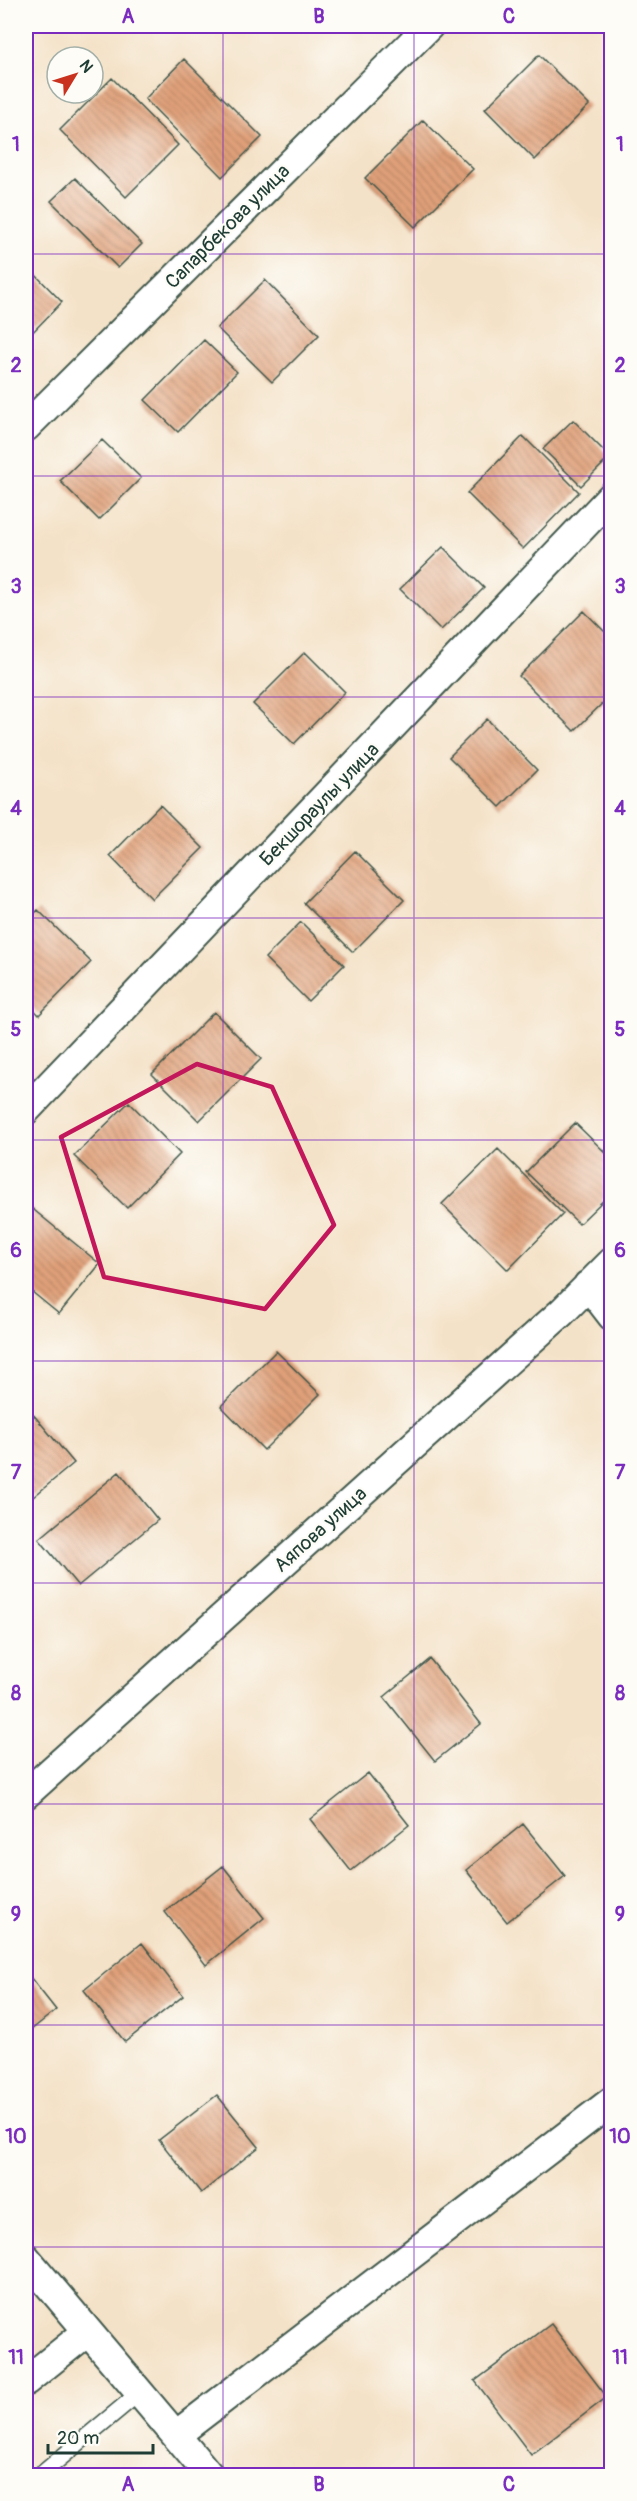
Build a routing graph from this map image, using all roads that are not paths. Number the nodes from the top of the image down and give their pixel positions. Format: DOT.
graph roads {
  1 [pos="429,26"];
  2 [pos="26,427"];
  3 [pos="612,496"];
  4 [pos="26,1110"];
  5 [pos="612,1262"];
  6 [pos="588,1285"];
  7 [pos="612,1316"];
  8 [pos="26,1794"];
  9 [pos="612,2101"];
  10 [pos="26,2258"];
  11 [pos="87,2332"];
  12 [pos="26,2381"];
  13 [pos="139,2393"];
  14 [pos="176,2435"];
  15 [pos="39,2475"];
  16 [pos="210,2475"];
  1 -- 2 [label="street, Сапарбекова улица"];
  3 -- 4 [label="street, Бекшораулы улица"];
  5 -- 6 [label="street, Аяпова улица"];
  6 -- 7 [label="street"];
  6 -- 8 [label="street, Аяпова улица"];
  9 -- 14 [label="street"];
  10 -- 11 [label="street"];
  11 -- 12 [label="street"];
  11 -- 13 [label="street"];
  13 -- 14 [label="street"];
  13 -- 15 [label="lane"];
  14 -- 16 [label="street"];
}
